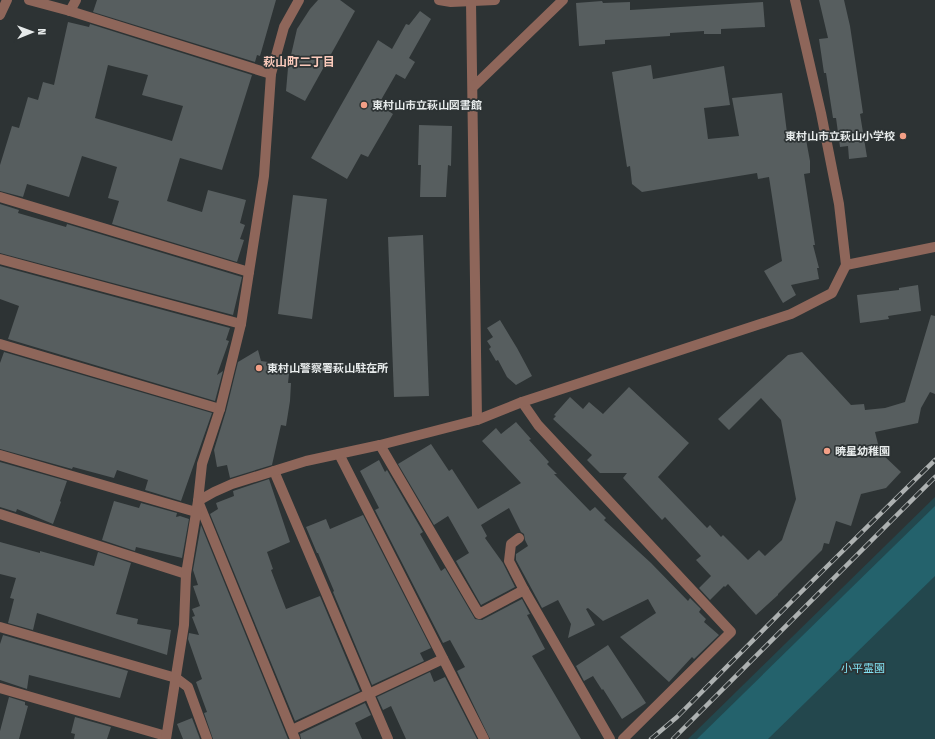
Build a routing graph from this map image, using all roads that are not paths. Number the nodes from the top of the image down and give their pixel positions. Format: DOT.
graph roads {
  1 [pos="7,0"];
  2 [pos="29,0"];
  3 [pos="76,0"];
  4 [pos="299,0"];
  5 [pos="439,0"];
  6 [pos="495,0"];
  7 [pos="563,0"];
  8 [pos="795,0"];
  9 [pos="472,2"];
  10 [pos="70,11"];
  11 [pos="0,15"];
  12 [pos="271,74"];
  13 [pos="474,86"];
  14 [pos="0,197"];
  15 [pos="935,247"];
  16 [pos="0,259"];
  17 [pos="846,265"];
  18 [pos="249,272"];
  19 [pos="241,324"];
  20 [pos="0,344"];
  21 [pos="522,402"];
  22 [pos="220,409"];
  23 [pos="477,420"];
  24 [pos="380,445"];
  25 [pos="339,454"];
  26 [pos="0,455"];
  27 [pos="274,471"];
  28 [pos="198,501"];
  29 [pos="196,512"];
  30 [pos="0,514"];
  31 [pos="520,538"];
  32 [pos="186,574"];
  33 [pos="524,590"];
  34 [pos="0,628"];
  35 [pos="443,659"];
  36 [pos="176,678"];
  37 [pos="0,688"];
  38 [pos="369,694"];
  39 [pos="293,734"];
  40 [pos="166,738"];
  41 [pos="207,739"];
  42 [pos="388,739"];
  43 [pos="484,739"];
  44 [pos="610,739"];
  45 [pos="623,739"];
  1 -- 11 [label="street"];
  2 -- 10 [label="street"];
  3 -- 10 [label="street"];
  4 -- 12 [label="street"];
  5 -- 9 [label="street"];
  6 -- 9 [label="street"];
  7 -- 13 [label="street"];
  8 -- 17 [label="street"];
  9 -- 13 [label="street"];
  10 -- 12 [label="street"];
  12 -- 18 [label="street"];
  13 -- 23 [label="street"];
  14 -- 18 [label="street"];
  15 -- 17 [label="street"];
  16 -- 19 [label="street"];
  17 -- 21 [label="street"];
  18 -- 19 [label="street"];
  19 -- 22 [label="street"];
  20 -- 22 [label="street"];
  21 -- 23 [label="street"];
  21 -- 45 [label="street"];
  22 -- 28 [label="street"];
  23 -- 24 [label="street"];
  24 -- 25 [label="street"];
  24 -- 33 [label="street"];
  25 -- 27 [label="street"];
  25 -- 35 [label="street"];
  26 -- 29 [label="street"];
  27 -- 28 [label="street"];
  27 -- 38 [label="street"];
  28 -- 29 [label="street"];
  28 -- 39 [label="street"];
  29 -- 32 [label="street"];
  30 -- 32 [label="street"];
  31 -- 33 [label="street"];
  32 -- 36 [label="street"];
  33 -- 44 [label="street"];
  34 -- 36 [label="street"];
  35 -- 38 [label="street"];
  35 -- 43 [label="street"];
  36 -- 40 [label="street"];
  36 -- 41 [label="street"];
  37 -- 40 [label="street"];
  38 -- 39 [label="street"];
  38 -- 42 [label="street"];
}
